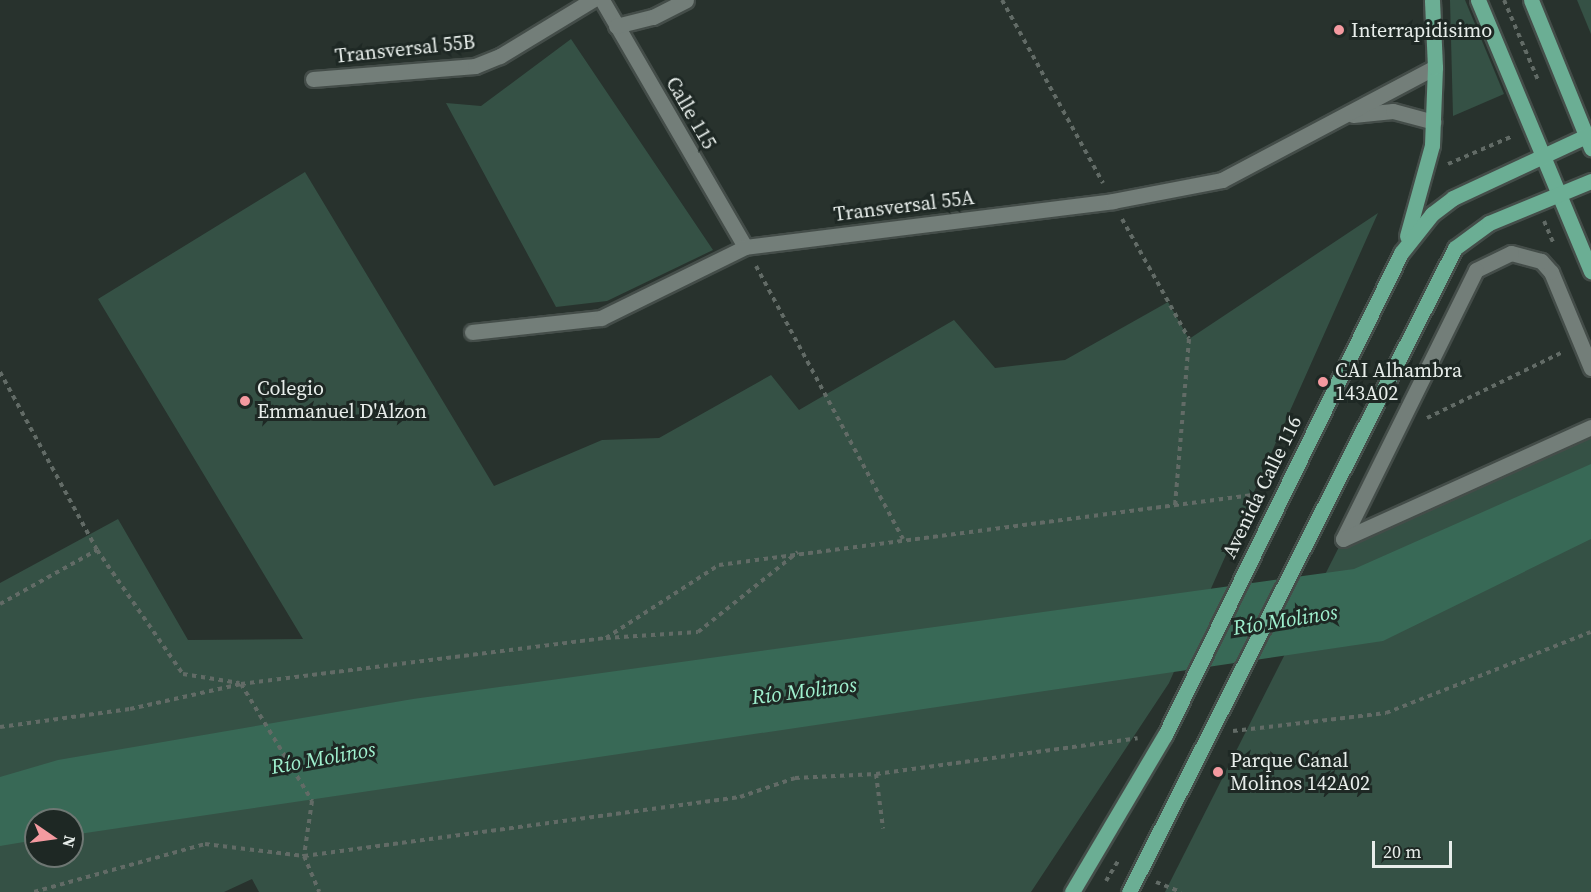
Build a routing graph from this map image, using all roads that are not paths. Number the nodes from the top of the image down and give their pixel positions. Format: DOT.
graph roads {
  1 [pos="592,0"];
  2 [pos="602,0"];
  3 [pos="686,0"];
  4 [pos="1432,0"];
  5 [pos="1478,0"];
  6 [pos="1531,0"];
  7 [pos="616,26"];
  8 [pos="1435,67"];
  9 [pos="313,79"];
  10 [pos="1341,117"];
  11 [pos="1434,122"];
  12 [pos="1588,142"];
  13 [pos="1543,155"];
  14 [pos="1591,181"];
  15 [pos="1559,194"];
  16 [pos="745,247"];
  17 [pos="1401,253"];
  18 [pos="1591,271"];
  19 [pos="472,332"];
  20 [pos="1591,368"];
  21 [pos="1591,428"];
  22 [pos="1072,892"];
  23 [pos="1129,892"];
  1 -- 9 [label="street, Transversal 55B"];
  2 -- 7 [label="street, Calle 115"];
  3 -- 7 [label="street"];
  4 -- 8 [label="main road"];
  5 -- 13 [label="main road"];
  6 -- 12 [label="main road, Avenida Calle 116"];
  7 -- 16 [label="street, Calle 115"];
  8 -- 10 [label="street, Transversal 55A"];
  8 -- 11 [label="main road"];
  10 -- 11 [label="street, Transversal 55A"];
  10 -- 16 [label="street, Transversal 55A"];
  11 -- 17 [label="main road"];
  12 -- 13 [label="main road, Avenida Calle 116"];
  13 -- 15 [label="main road"];
  13 -- 17 [label="main road, Avenida Calle 116"];
  14 -- 15 [label="main road"];
  15 -- 18 [label="main road"];
  15 -- 23 [label="main road"];
  16 -- 19 [label="street, Transversal 55A"];
  17 -- 22 [label="main road, Avenida Calle 116"];
  20 -- 21 [label="street"];
}
